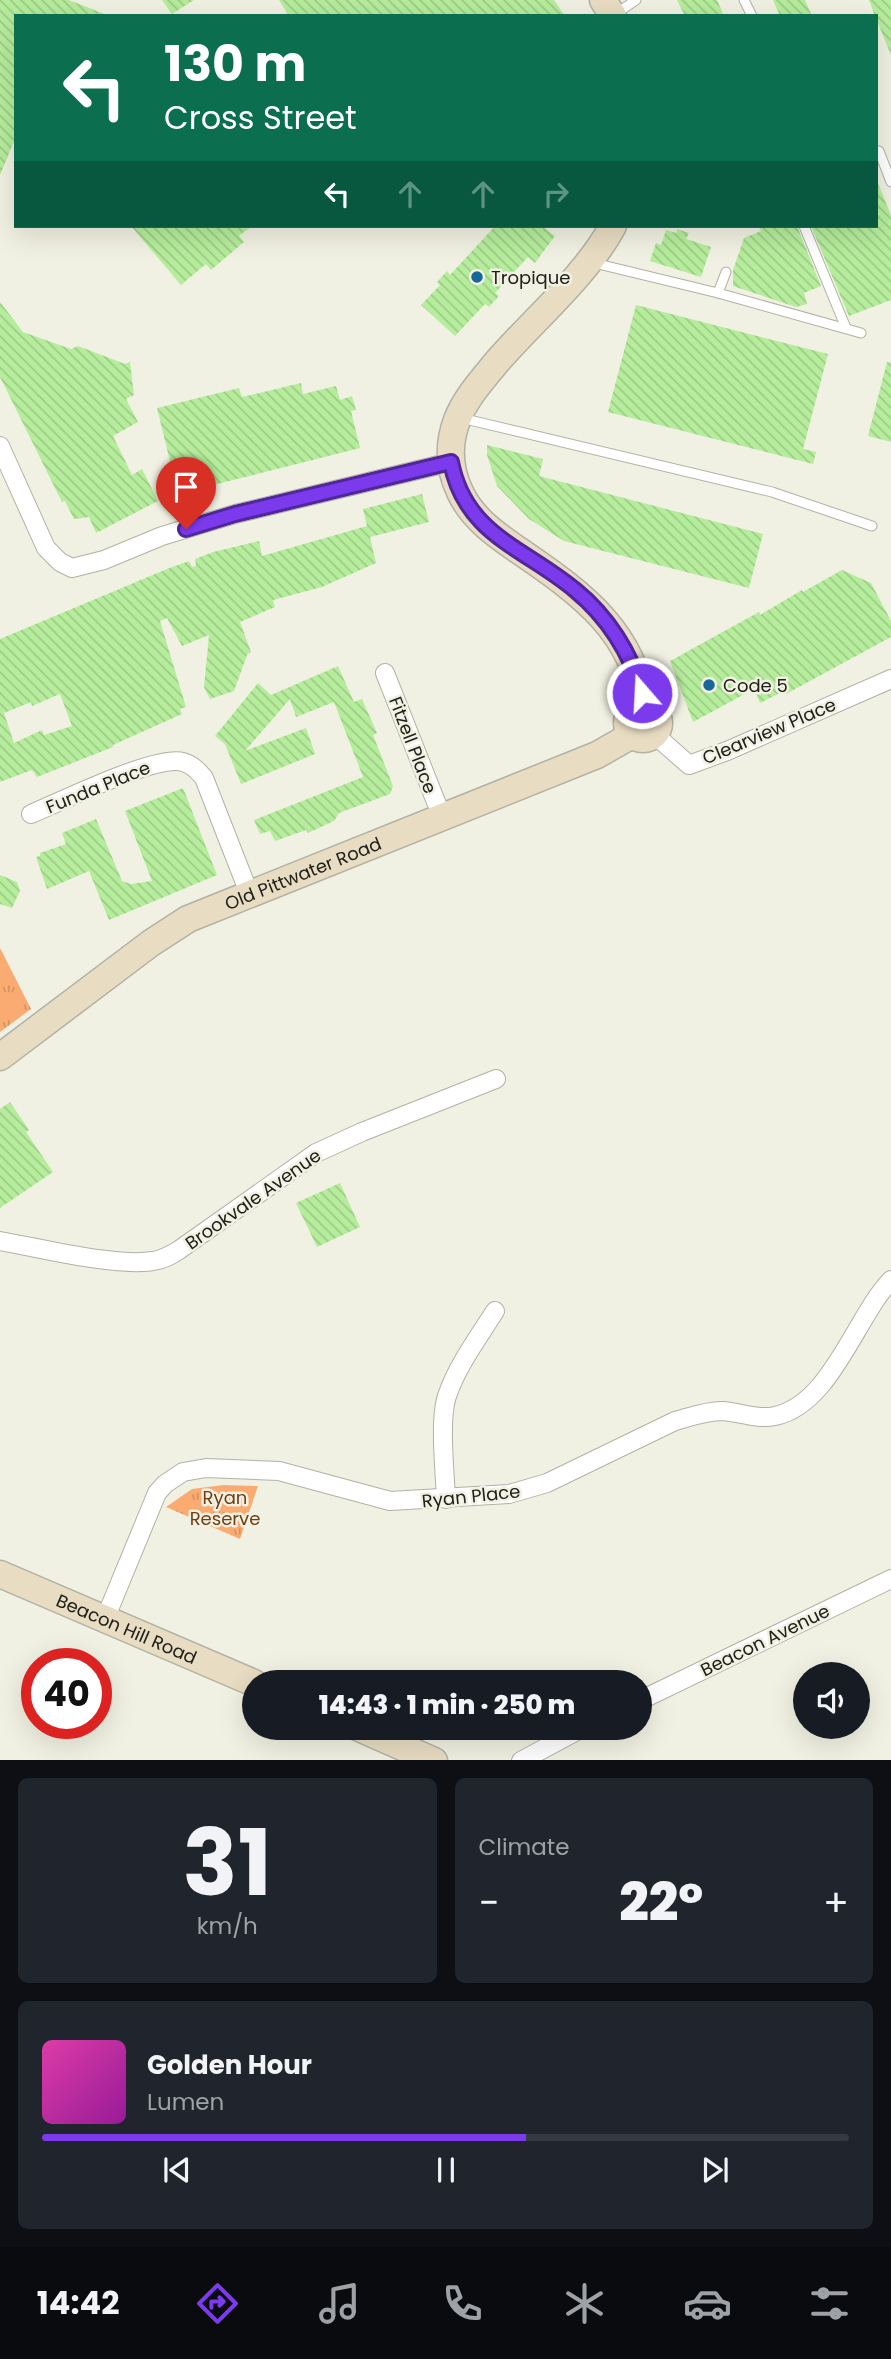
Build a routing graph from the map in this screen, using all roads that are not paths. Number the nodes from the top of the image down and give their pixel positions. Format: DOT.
graph roads {
  1 [pos="636,0"];
  2 [pos="616,14"];
  3 [pos="879,151"];
  4 [pos="891,182"];
  5 [pos="612,228"];
  6 [pos="805,228"];
  7 [pos="588,262"];
  8 [pos="726,272"];
  9 [pos="718,293"];
  10 [pos="846,328"];
  11 [pos="861,332"];
  12 [pos="458,417"];
  13 [pos="0,446"];
  14 [pos="451,462"];
  15 [pos="872,526"];
  16 [pos="385,673"];
  17 [pos="891,679"];
  18 [pos="643,735"];
  19 [pos="31,814"];
  20 [pos="443,817"];
  21 [pos="249,893"];
  22 [pos="0,1057"];
  23 [pos="496,1079"];
  24 [pos="0,1241"];
  25 [pos="891,1280"];
  26 [pos="495,1311"];
  27 [pos="446,1499"];
  28 [pos="0,1574"];
  29 [pos="891,1579"];
  30 [pos="105,1619"];
  31 [pos="242,1678"];
  32 [pos="652,1695"];
  33 [pos="387,1740"];
  34 [pos="559,1740"];
  35 [pos="434,1760"];
  36 [pos="521,1760"];
  1 -- 2 [label="lane"];
  3 -- 4 [label="lane"];
  5 -- 7 [label="street"];
  6 -- 10 [label="lane"];
  7 -- 9 [label="lane"];
  7 -- 12 [label="street"];
  8 -- 9 [label="lane"];
  9 -- 10 [label="lane"];
  10 -- 11 [label="lane"];
  12 -- 14 [label="street"];
  12 -- 15 [label="lane"];
  13 -- 14 [label="street"];
  14 -- 18 [label="street"];
  16 -- 20 [label="street, Fitzell Place"];
  17 -- 18 [label="street, Clearview Place"];
  18 -- 20 [label="street, Old Pittwater Road"];
  19 -- 21 [label="street, Funda Place"];
  20 -- 21 [label="street, Old Pittwater Road"];
  21 -- 22 [label="street, Old Pittwater Road"];
  23 -- 24 [label="street, Brookvale Avenue"];
  25 -- 27 [label="street, Ryan Place"];
  26 -- 27 [label="street"];
  27 -- 30 [label="street, Ryan Place"];
  28 -- 30 [label="street, Beacon Hill Road"];
  29 -- 32 [label="street, Beacon Avenue"];
  30 -- 31 [label="street, Beacon Hill Road"];
  33 -- 35 [label="street"];
  34 -- 36 [label="street"];
}
